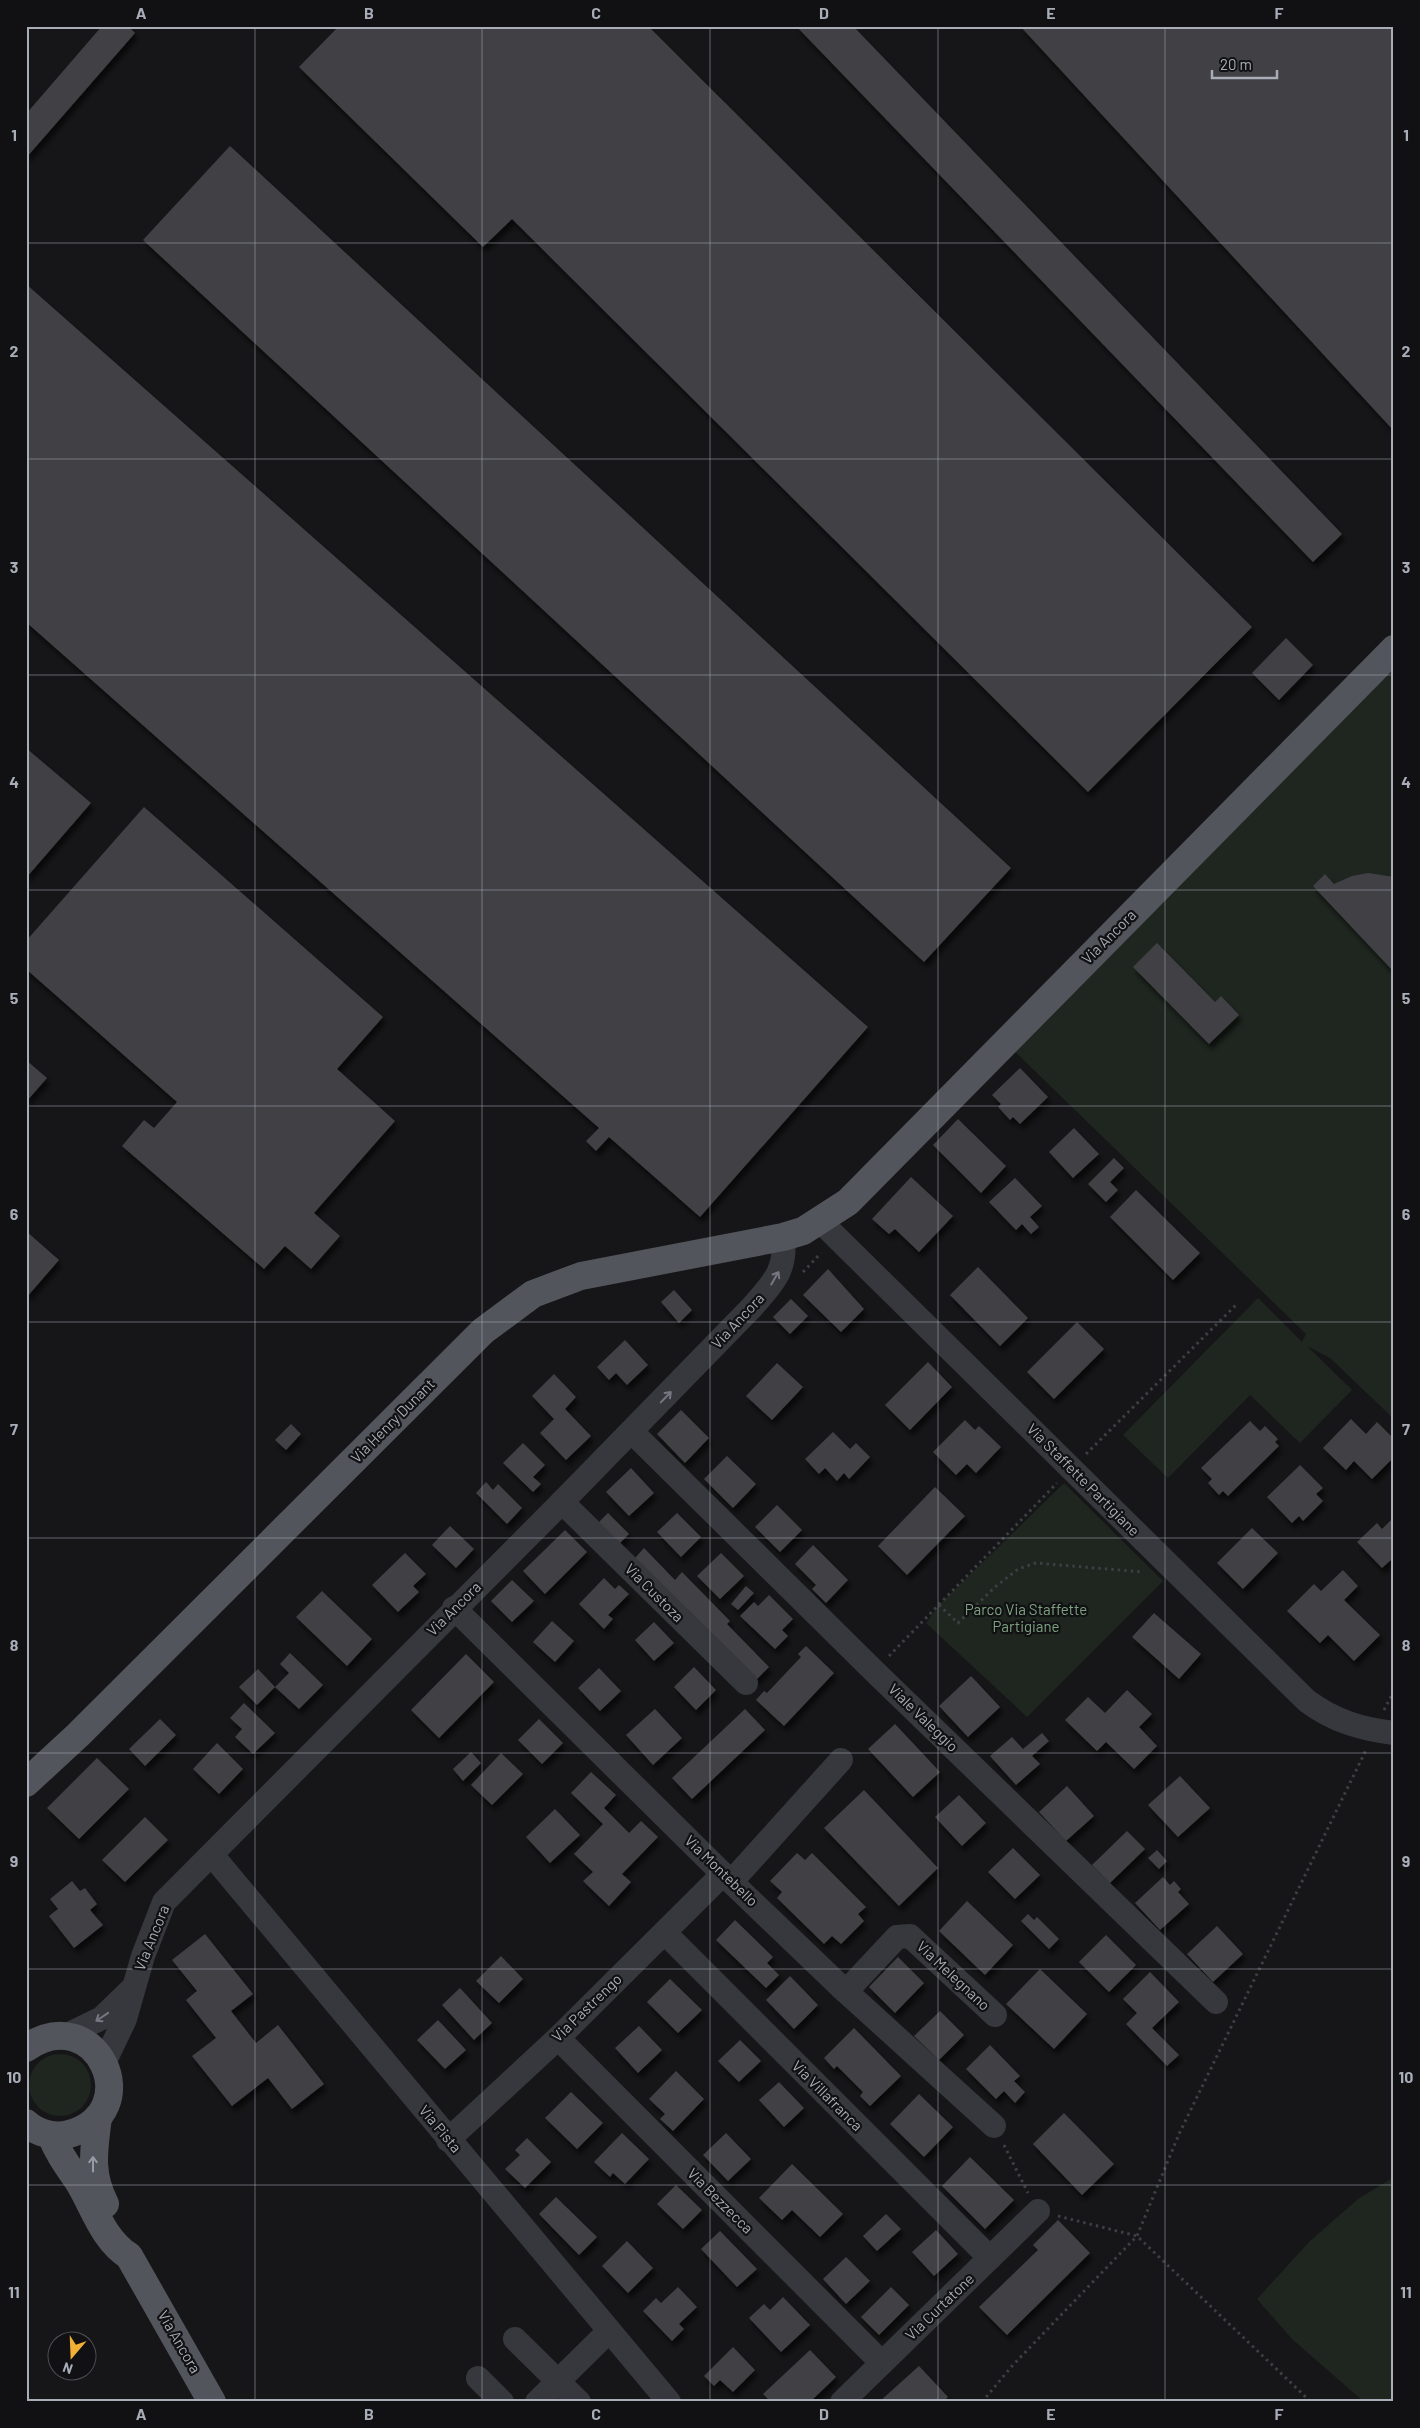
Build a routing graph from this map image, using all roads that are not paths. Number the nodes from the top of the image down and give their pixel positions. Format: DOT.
graph roads {
  1 [pos="1390,661"];
  2 [pos="820,1221"];
  3 [pos="783,1237"];
  4 [pos="632,1432"];
  5 [pos="562,1502"];
  6 [pos="454,1608"];
  7 [pos="746,1683"];
  8 [pos="1374,1730"];
  9 [pos="78,1735"];
  10 [pos="841,1760"];
  11 [pos="26,1764"];
  12 [pos="26,1783"];
  13 [pos="212,1855"];
  14 [pos="727,1878"];
  15 [pos="665,1933"];
  16 [pos="842,1988"];
  17 [pos="132,1989"];
  18 [pos="1216,2002"];
  19 [pos="995,2015"];
  20 [pos="26,2026"];
  21 [pos="62,2036"];
  22 [pos="558,2038"];
  23 [pos="26,2048"];
  24 [pos="104,2063"];
  25 [pos="98,2117"];
  26 [pos="26,2123"];
  27 [pos="994,2126"];
  28 [pos="51,2135"];
  29 [pos="448,2140"];
  30 [pos="1038,2211"];
  31 [pos="130,2256"];
  32 [pos="990,2258"];
  33 [pos="609,2331"];
  34 [pos="515,2339"];
  35 [pos="882,2363"];
  36 [pos="478,2378"];
  37 [pos="558,2381"];
  38 [pos="212,2402"];
  39 [pos="502,2402"];
  40 [pos="537,2402"];
  41 [pos="579,2402"];
  42 [pos="668,2402"];
  43 [pos="842,2402"];
  1 -- 2 [label="main road, Via Ancora"];
  2 -- 3 [label="main road, Via Ancora"];
  2 -- 8 [label="street, Via Staffette Partigiane"];
  4 -- 3 [label="street, Via Ancora, one-way"];
  3 -- 9 [label="main road, Via Henry Dunant"];
  4 -- 5 [label="street, Via Ancora"];
  4 -- 18 [label="street, Viale Valeggio"];
  5 -- 6 [label="street, Via Ancora"];
  5 -- 7 [label="street, Via Custoza"];
  6 -- 13 [label="street, Via Ancora"];
  6 -- 14 [label="street, Via Montebello"];
  9 -- 11 [label="main road"];
  9 -- 12 [label="main road"];
  10 -- 14 [label="street, Via Pastrengo"];
  13 -- 17 [label="street, Via Ancora"];
  13 -- 29 [label="street, Via Pista"];
  14 -- 15 [label="street, Via Pastrengo"];
  14 -- 16 [label="street, Via Montebello"];
  15 -- 22 [label="street, Via Pastrengo"];
  15 -- 32 [label="street, Via Villafranca"];
  16 -- 19 [label="street, Via Melegnano"];
  16 -- 27 [label="street, Via Montebello"];
  17 -- 21 [label="street, Via Ancora, one-way"];
  17 -- 24 [label="street, Via Ancora"];
  20 -- 21 [label="main road"];
  21 -- 23 [label="main road, Via Ancora"];
  21 -- 24 [label="main road, Via Ancora"];
  22 -- 29 [label="street, Via Pastrengo"];
  22 -- 35 [label="street, Via Bezzecca"];
  24 -- 25 [label="main road, Via Ancora"];
  25 -- 28 [label="main road, Via Ancora"];
  31 -- 25 [label="main road, Via Ancora, one-way"];
  26 -- 28 [label="main road"];
  28 -- 31 [label="main road, Via Ancora"];
  29 -- 33 [label="street, Via Pista"];
  30 -- 32 [label="street, Via Curtatone"];
  31 -- 38 [label="main road, Via Ancora"];
  32 -- 35 [label="street, Via Curtatone"];
  33 -- 37 [label="street"];
  33 -- 42 [label="street, Via Pista"];
  34 -- 37 [label="street"];
  35 -- 43 [label="street, Via Curtatone"];
  36 -- 39 [label="street"];
  37 -- 40 [label="street"];
  37 -- 41 [label="street"];
}
